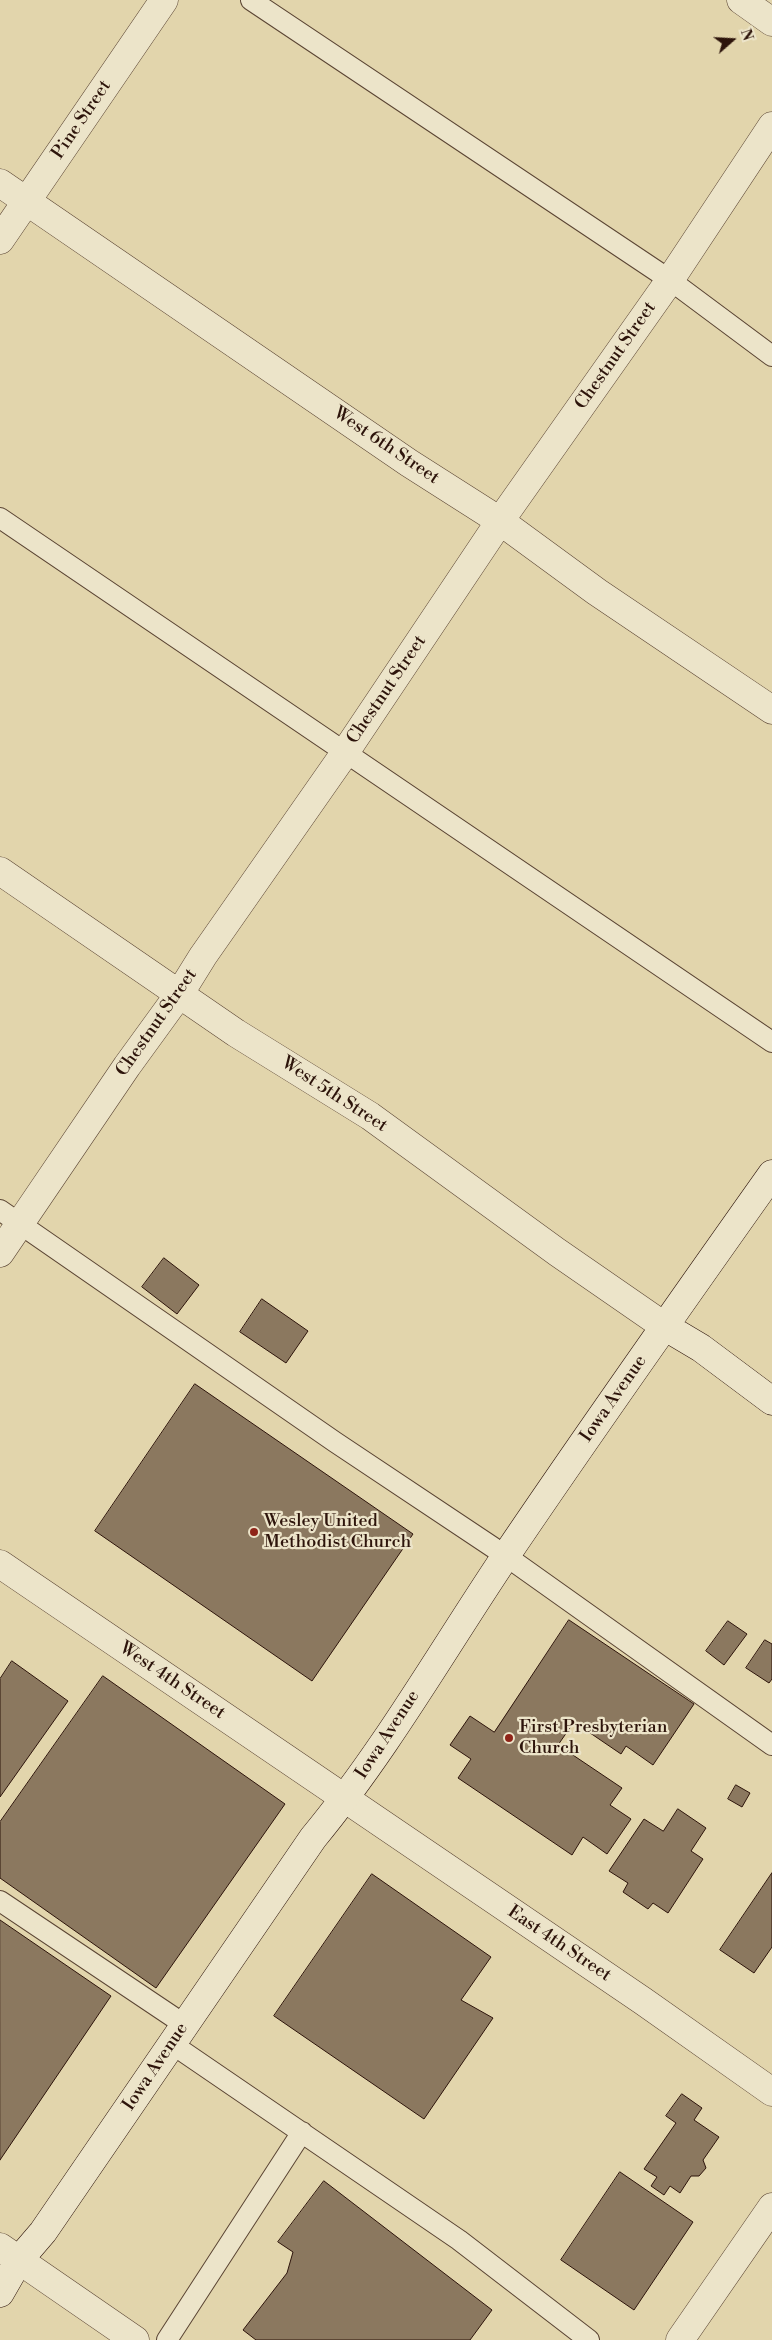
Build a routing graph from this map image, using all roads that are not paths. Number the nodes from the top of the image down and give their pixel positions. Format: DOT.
graph roads {
  1 [pos="164,0"];
  2 [pos="251,0"];
  3 [pos="741,0"];
  4 [pos="772,22"];
  5 [pos="772,126"];
  6 [pos="0,183"];
  7 [pos="26,201"];
  8 [pos="0,240"];
  9 [pos="670,280"];
  10 [pos="772,356"];
  11 [pos="0,518"];
  12 [pos="500,521"];
  13 [pos="772,710"];
  14 [pos="345,752"];
  15 [pos="0,871"];
  16 [pos="180,992"];
  17 [pos="772,1042"];
  18 [pos="772,1174"];
  19 [pos="10,1216"];
  20 [pos="0,1253"];
  21 [pos="664,1326"];
  22 [pos="772,1401"];
  23 [pos="506,1556"];
  24 [pos="0,1564"];
  25 [pos="772,1745"];
  26 [pos="345,1799"];
  27 [pos="0,1901"];
  28 [pos="179,2034"];
  29 [pos="772,2092"];
  30 [pos="302,2132"];
  31 [pos="772,2207"];
  32 [pos="10,2254"];
  33 [pos="0,2293"];
  34 [pos="136,2340"];
  35 [pos="167,2340"];
  36 [pos="589,2340"];
  37 [pos="680,2340"];
  1 -- 7 [label="street, Pine Street"];
  2 -- 9 [label="lane"];
  3 -- 4 [label="street"];
  5 -- 9 [label="street, Chestnut Street"];
  6 -- 7 [label="street, West 6th Street"];
  7 -- 8 [label="street, Pine Street"];
  7 -- 12 [label="street, West 6th Street"];
  9 -- 10 [label="lane"];
  9 -- 12 [label="street, Chestnut Street"];
  11 -- 14 [label="lane"];
  12 -- 13 [label="street, West 6th Street"];
  12 -- 14 [label="street, Chestnut Street"];
  14 -- 16 [label="street, Chestnut Street"];
  14 -- 17 [label="lane"];
  15 -- 16 [label="street, West 5th Street"];
  16 -- 19 [label="street, Chestnut Street"];
  16 -- 21 [label="street, West 5th Street"];
  18 -- 21 [label="street, Iowa Avenue"];
  19 -- 20 [label="street, Chestnut Street"];
  19 -- 23 [label="lane"];
  21 -- 22 [label="street, West 5th Street"];
  21 -- 23 [label="street, Iowa Avenue"];
  23 -- 25 [label="lane"];
  23 -- 26 [label="street, Iowa Avenue"];
  24 -- 26 [label="street, West 4th Street"];
  26 -- 28 [label="street, Iowa Avenue"];
  26 -- 29 [label="street, East 4th Street"];
  27 -- 28 [label="lane"];
  28 -- 30 [label="lane"];
  28 -- 32 [label="street, Iowa Avenue"];
  30 -- 35 [label="lane"];
  30 -- 36 [label="lane"];
  31 -- 37 [label="street"];
  32 -- 33 [label="street, Iowa Avenue"];
  32 -- 34 [label="street"];
}
